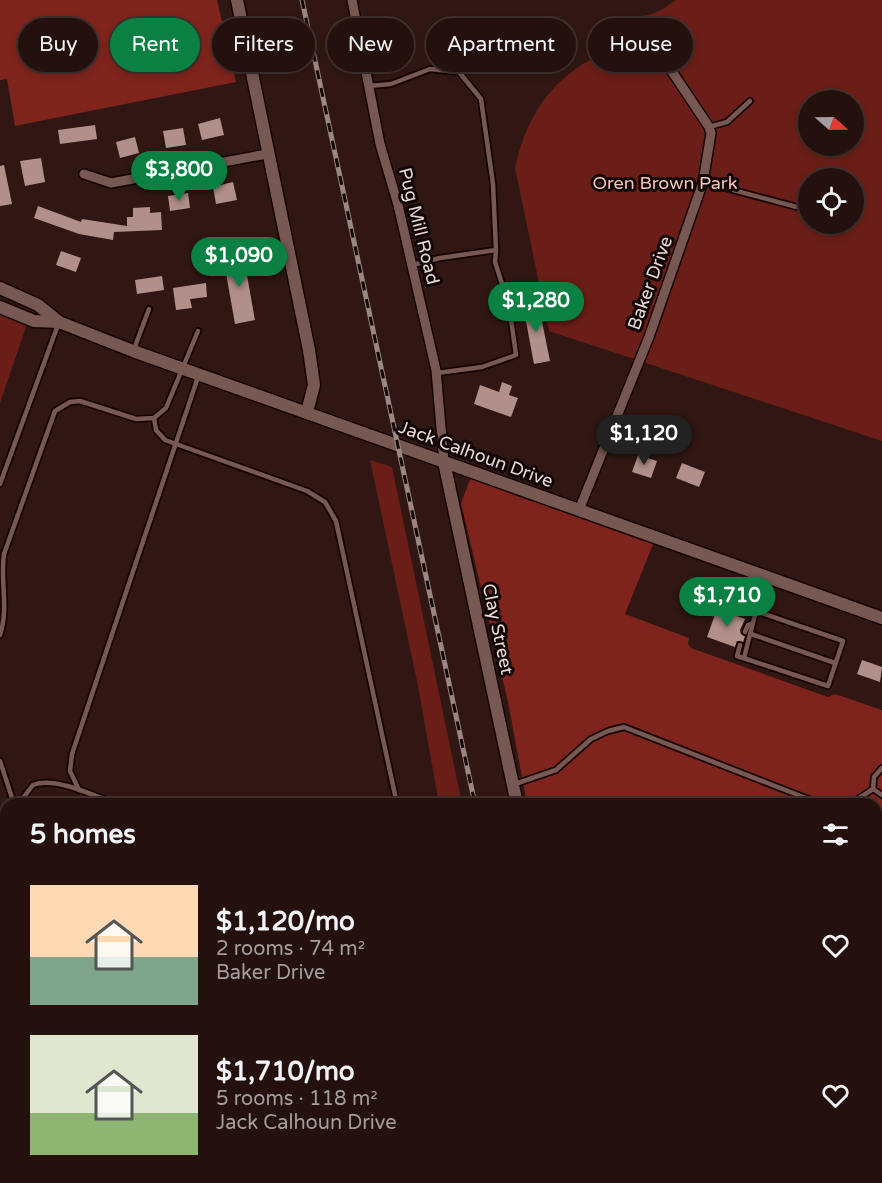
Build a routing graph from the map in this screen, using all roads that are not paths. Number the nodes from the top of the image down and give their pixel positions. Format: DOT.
graph roads {
  1 [pos="237,0"];
  2 [pos="352,0"];
  3 [pos="672,72"];
  4 [pos="369,87"];
  5 [pos="750,101"];
  6 [pos="709,127"];
  7 [pos="267,154"];
  8 [pos="84,174"];
  9 [pos="703,182"];
  10 [pos="798,207"];
  11 [pos="496,250"];
  12 [pos="412,265"];
  13 [pos="0,288"];
  14 [pos="0,307"];
  15 [pos="149,309"];
  16 [pos="60,322"];
  17 [pos="198,331"];
  18 [pos="133,351"];
  19 [pos="182,368"];
  20 [pos="199,373"];
  21 [pos="436,373"];
  22 [pos="307,412"];
  23 [pos="154,418"];
  24 [pos="615,419"];
  25 [pos="659,433"];
  26 [pos="175,443"];
  27 [pos="444,462"];
  28 [pos="0,484"];
  29 [pos="579,510"];
  30 [pos="768,577"];
  31 [pos="756,611"];
  32 [pos="882,618"];
  33 [pos="748,633"];
  34 [pos="0,634"];
  35 [pos="741,645"];
  36 [pos="744,658"];
  37 [pos="836,663"];
  38 [pos="0,761"];
  39 [pos="882,768"];
  40 [pos="512,784"];
  41 [pos="873,789"];
  42 [pos="79,790"];
  43 [pos="882,795"];
  44 [pos="12,798"];
  45 [pos="24,798"];
  46 [pos="100,798"];
  47 [pos="396,798"];
  48 [pos="516,798"];
  49 [pos="806,798"];
  50 [pos="859,798"];
  1 -- 7 [label="street"];
  2 -- 4 [label="street, Pug Mill Road"];
  3 -- 6 [label="street"];
  4 -- 11 [label="lane"];
  4 -- 12 [label="street, Pug Mill Road"];
  5 -- 6 [label="lane"];
  6 -- 9 [label="street, Baker Drive"];
  7 -- 8 [label="street"];
  7 -- 22 [label="street"];
  9 -- 10 [label="lane"];
  9 -- 24 [label="street, Baker Drive"];
  11 -- 12 [label="lane"];
  11 -- 21 [label="lane"];
  12 -- 21 [label="street, Pug Mill Road"];
  13 -- 16 [label="street, Jack Calhoun Drive"];
  14 -- 16 [label="street, Jack Calhoun Drive"];
  15 -- 18 [label="lane"];
  16 -- 18 [label="street, Jack Calhoun Drive"];
  16 -- 28 [label="lane"];
  17 -- 19 [label="lane"];
  18 -- 19 [label="street, Jack Calhoun Drive"];
  19 -- 20 [label="street, Jack Calhoun Drive"];
  19 -- 23 [label="lane"];
  20 -- 22 [label="street, Jack Calhoun Drive"];
  20 -- 26 [label="lane"];
  21 -- 27 [label="street, Pug Mill Road"];
  22 -- 27 [label="street, Jack Calhoun Drive"];
  23 -- 26 [label="lane"];
  23 -- 34 [label="lane"];
  24 -- 25 [label="lane"];
  24 -- 29 [label="street, Baker Drive"];
  26 -- 42 [label="lane"];
  26 -- 47 [label="lane"];
  27 -- 29 [label="street, Jack Calhoun Drive"];
  27 -- 40 [label="street, Clay Street"];
  29 -- 30 [label="street, Jack Calhoun Drive"];
  30 -- 31 [label="lane"];
  30 -- 32 [label="street, Jack Calhoun Drive"];
  31 -- 33 [label="lane"];
  31 -- 37 [label="lane"];
  33 -- 36 [label="lane"];
  33 -- 37 [label="lane"];
  35 -- 36 [label="lane"];
  36 -- 37 [label="lane"];
  38 -- 44 [label="lane"];
  39 -- 41 [label="lane"];
  40 -- 48 [label="street, Clay Street"];
  40 -- 49 [label="lane"];
  41 -- 43 [label="lane"];
  41 -- 50 [label="lane"];
  42 -- 45 [label="lane"];
  42 -- 46 [label="lane"];
}
